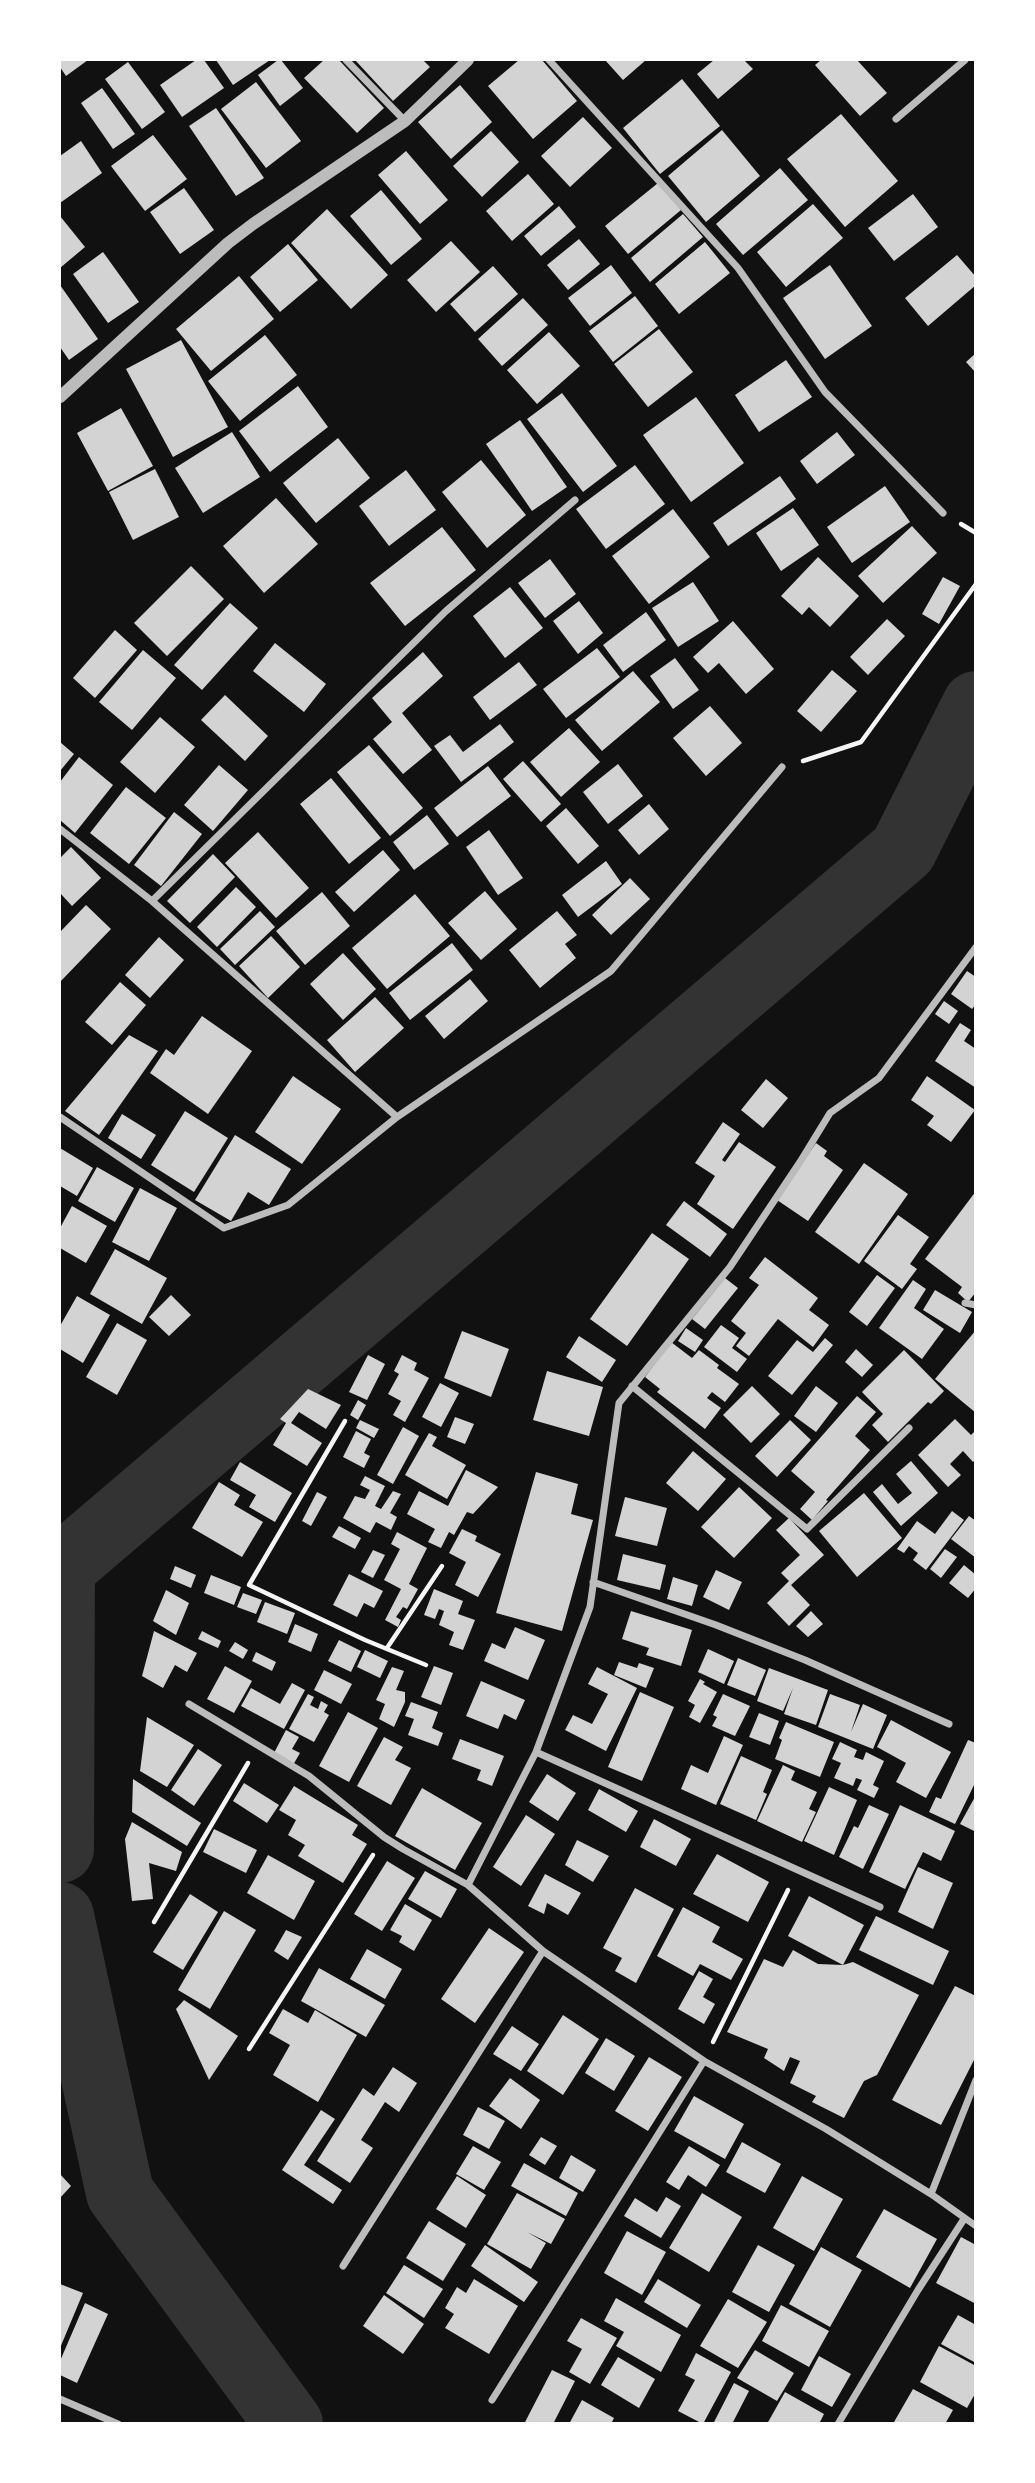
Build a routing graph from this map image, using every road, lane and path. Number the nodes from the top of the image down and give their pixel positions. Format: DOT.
graph roads {
  1 [pos="346,60"];
  2 [pos="468,60"];
  3 [pos="549,60"];
  4 [pos="947,60"];
  5 [pos="965,60"];
  6 [pos="952,69"];
  7 [pos="896,119"];
  8 [pos="405,121"];
  9 [pos="60,397"];
  10 [pos="575,500"];
  11 [pos="943,513"];
  12 [pos="975,584"];
  13 [pos="782,767"];
  14 [pos="60,829"];
  15 [pos="152,901"];
  16 [pos="975,947"];
  17 [pos="60,1117"];
  18 [pos="397,1117"];
  19 [pos="965,1303"];
  20 [pos="975,1305"];
  21 [pos="632,1386"];
  22 [pos="345,1421"];
  23 [pos="909,1428"];
  24 [pos="442,1566"];
  25 [pos="593,1582"];
  26 [pos="387,1648"];
  27 [pos="426,1665"];
  28 [pos="189,1704"];
  29 [pos="949,1724"];
  30 [pos="259,1746"];
  31 [pos="536,1752"];
  32 [pos="384,1837"];
  33 [pos="797,1870"];
  34 [pos="468,1885"];
  35 [pos="880,1907"];
  36 [pos="154,1922"];
  37 [pos="543,1951"];
  38 [pos="249,2049"];
  39 [pos="704,2061"];
  40 [pos="975,2080"];
  41 [pos="931,2194"];
  42 [pos="964,2219"];
  43 [pos="975,2226"];
  44 [pos="343,2266"];
  45 [pos="60,2399"];
  46 [pos="492,2400"];
  47 [pos="118,2424"];
  48 [pos="838,2424"];
  1 -- 8 [label="street"];
  2 -- 8 [label="street"];
  3 -- 11 [label="street"];
  4 -- 6 [label="street"];
  5 -- 6 [label="street"];
  6 -- 7 [label="street"];
  8 -- 9 [label="street"];
  10 -- 15 [label="street"];
  12 -- 13 [label="path"];
  13 -- 18 [label="street"];
  14 -- 15 [label="street"];
  15 -- 18 [label="street"];
  16 -- 21 [label="street"];
  17 -- 18 [label="street"];
  19 -- 20 [label="street"];
  21 -- 23 [label="street"];
  21 -- 25 [label="street"];
  22 -- 26 [label="path"];
  24 -- 26 [label="path"];
  25 -- 29 [label="street"];
  25 -- 31 [label="street"];
  26 -- 27 [label="path"];
  28 -- 30 [label="street"];
  30 -- 32 [label="street"];
  30 -- 36 [label="path"];
  31 -- 33 [label="street"];
  31 -- 34 [label="street"];
  32 -- 34 [label="street"];
  32 -- 38 [label="path"];
  33 -- 35 [label="street"];
  33 -- 39 [label="path"];
  34 -- 37 [label="street"];
  37 -- 39 [label="street"];
  37 -- 44 [label="street"];
  39 -- 41 [label="street"];
  39 -- 46 [label="street"];
  40 -- 41 [label="street"];
  41 -- 42 [label="street"];
  42 -- 43 [label="street"];
  42 -- 48 [label="street"];
  45 -- 47 [label="street"];
}
